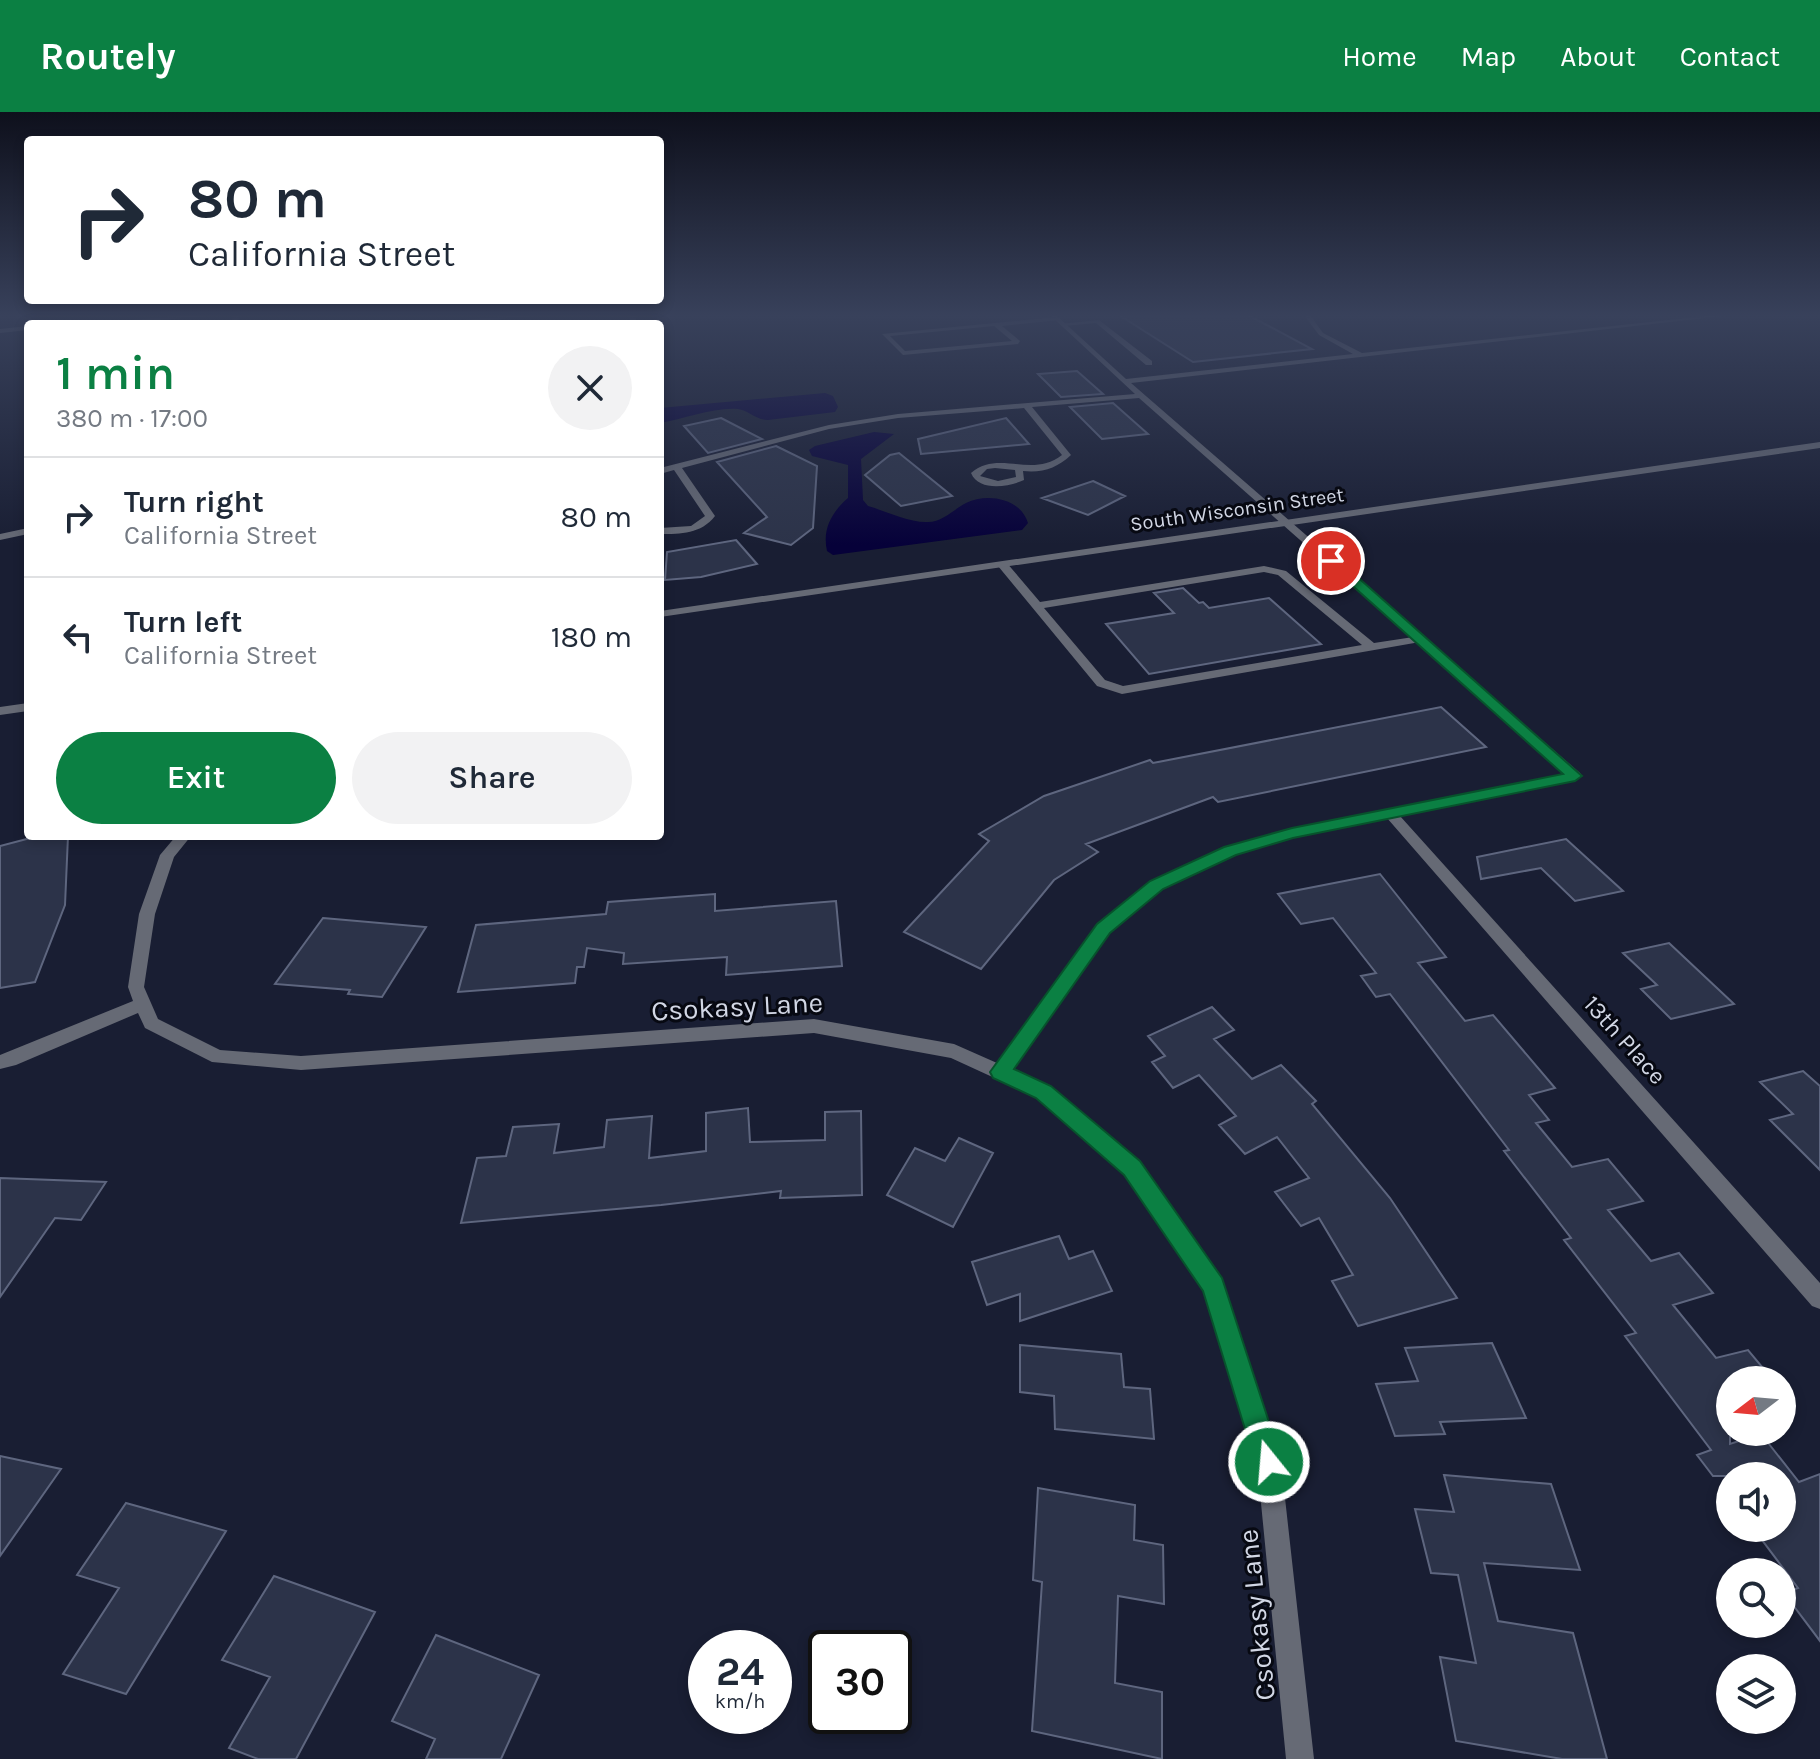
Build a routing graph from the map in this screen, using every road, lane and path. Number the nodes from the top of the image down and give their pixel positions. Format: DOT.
graph roads {
  1 [pos="1137,392"];
  2 [pos="1141,396"];
  3 [pos="1026,405"];
  4 [pos="1820,445"];
  5 [pos="678,469"];
  6 [pos="664,471"];
  7 [pos="1019,471"];
  8 [pos="1287,522"];
  9 [pos="664,531"];
  10 [pos="24,532"];
  11 [pos="0,537"];
  12 [pos="1002,564"];
  13 [pos="1037,606"];
  14 [pos="664,613"];
  15 [pos="1420,639"];
  16 [pos="1371,647"];
  17 [pos="24,708"];
  18 [pos="0,711"];
  19 [pos="1391,814"];
  20 [pos="165,846"];
  21 [pos="143,1004"];
  22 [pos="0,1062"];
  23 [pos="1000,1072"];
  24 [pos="1820,1299"];
  25 [pos="1300,1759"];
  1 -- 2 [label="street"];
  2 -- 3 [label="street"];
  2 -- 8 [label="street"];
  3 -- 5 [label="street"];
  3 -- 7 [label="street"];
  4 -- 8 [label="street, South Wisconsin Street"];
  5 -- 6 [label="street"];
  5 -- 9 [label="street"];
  8 -- 12 [label="street, South Wisconsin Street"];
  8 -- 15 [label="street"];
  10 -- 11 [label="street"];
  12 -- 13 [label="street"];
  12 -- 14 [label="street, South Wisconsin Street"];
  13 -- 16 [label="street"];
  13 -- 16 [label="street"];
  15 -- 16 [label="street"];
  15 -- 19 [label="street"];
  17 -- 18 [label="street"];
  19 -- 23 [label="street"];
  19 -- 24 [label="street, 13th Place"];
  20 -- 21 [label="street"];
  21 -- 22 [label="street"];
  21 -- 23 [label="street, Csokasy Lane"];
  23 -- 25 [label="street, Csokasy Lane"];
}
